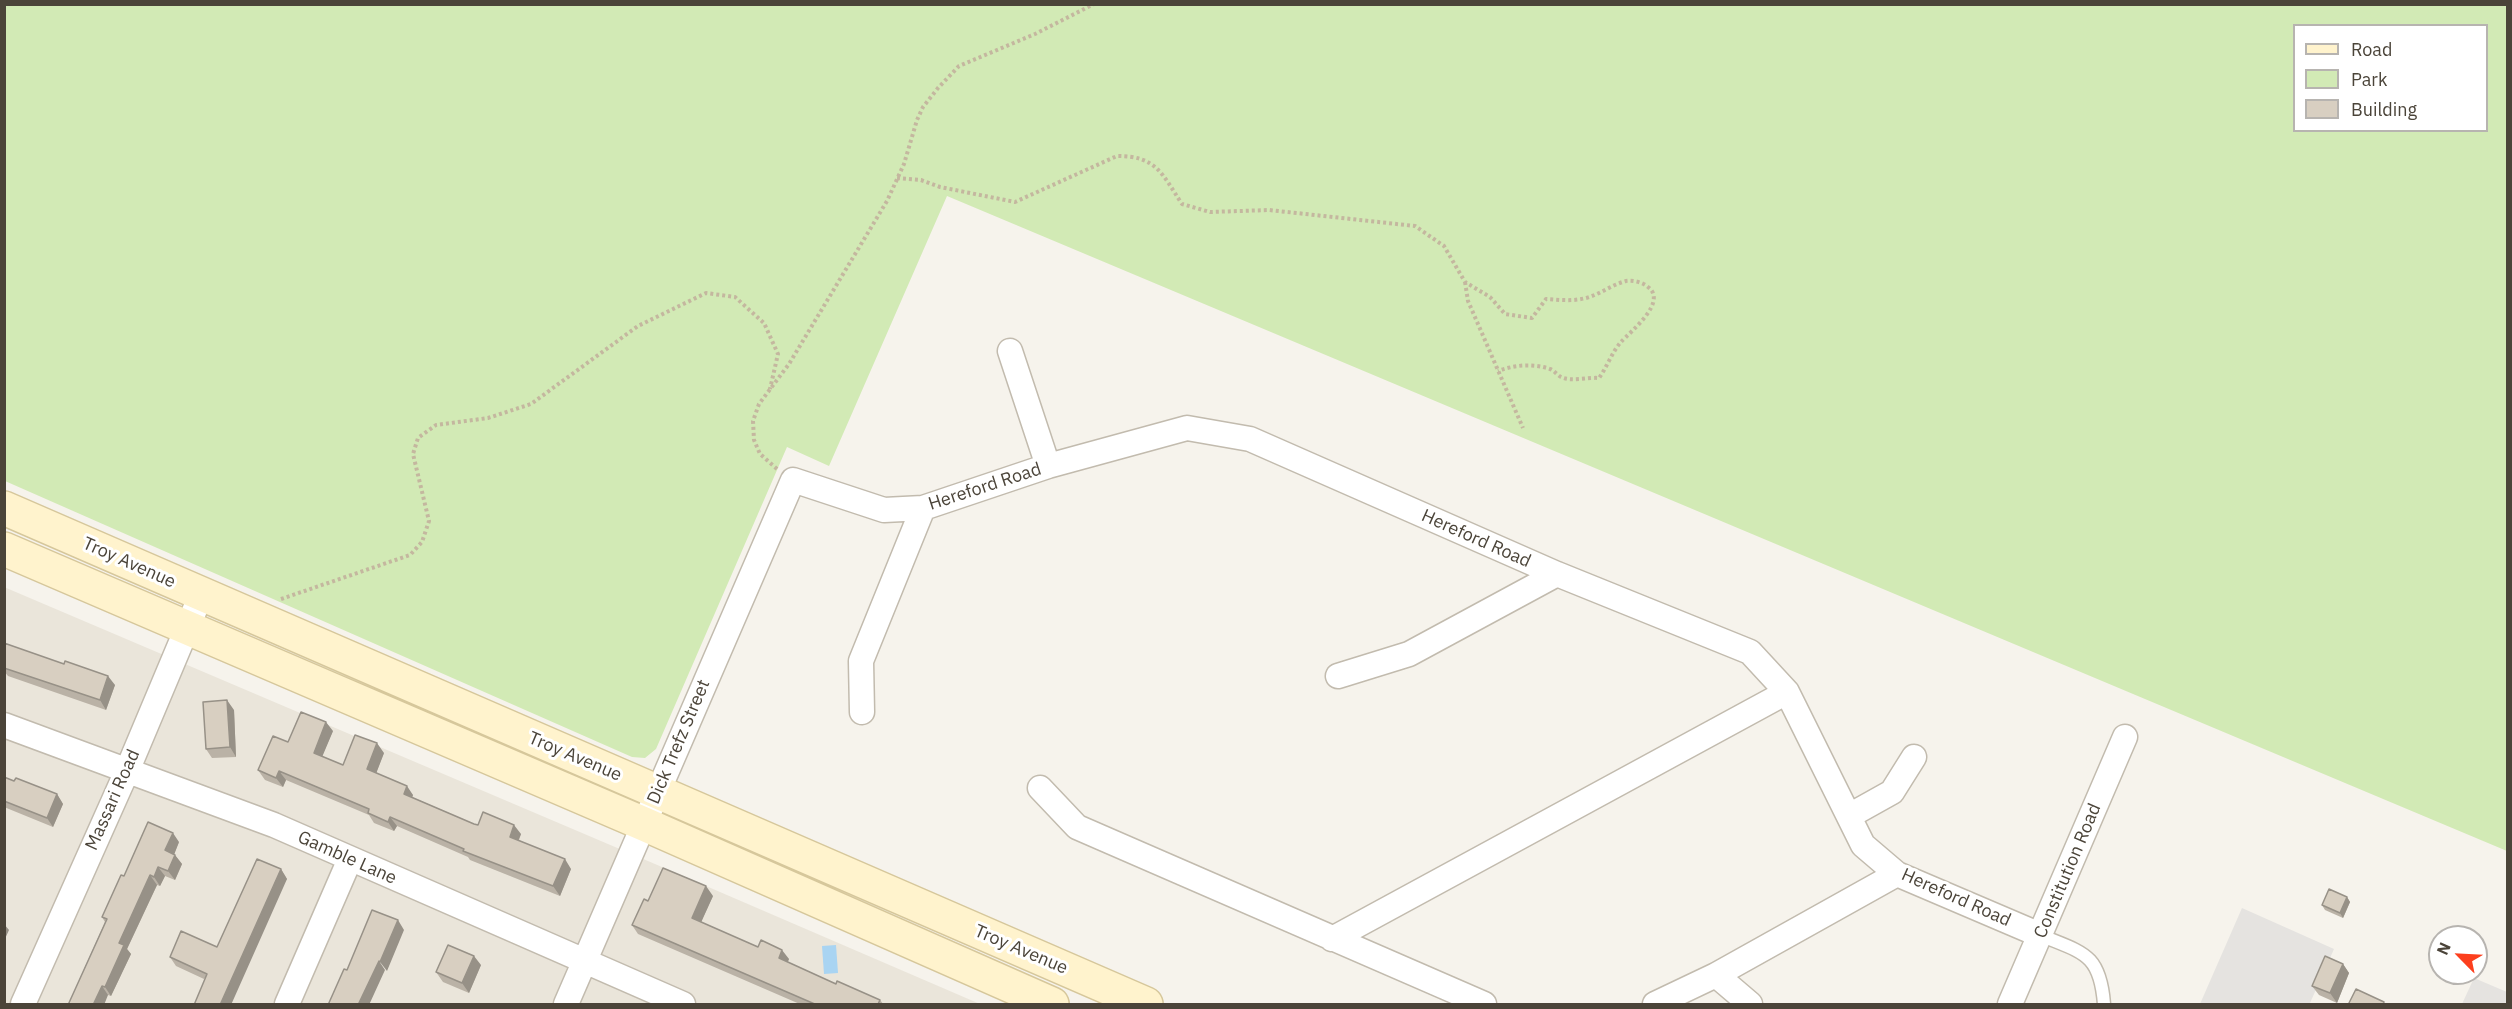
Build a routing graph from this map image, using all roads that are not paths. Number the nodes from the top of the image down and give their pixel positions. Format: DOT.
graph roads {
  1 [pos="1010,351"];
  2 [pos="1048,466"];
  3 [pos="794,480"];
  4 [pos="4,508"];
  5 [pos="923,508"];
  6 [pos="4,549"];
  7 [pos="1557,574"];
  8 [pos="201,595"];
  9 [pos="188,627"];
  10 [pos="1338,676"];
  11 [pos="1787,692"];
  12 [pos="862,712"];
  13 [pos="4,725"];
  14 [pos="2125,737"];
  15 [pos="1914,757"];
  16 [pos="127,771"];
  17 [pos="1040,788"];
  18 [pos="657,792"];
  19 [pos="1849,816"];
  20 [pos="644,824"];
  21 [pos="350,859"];
  22 [pos="1897,874"];
  23 [pos="2040,935"];
  24 [pos="1332,939"];
  25 [pos="584,962"];
  26 [pos="1716,975"];
  27 [pos="23,1005"];
  28 [pos="287,1005"];
  29 [pos="566,1005"];
  30 [pos="683,1005"];
  31 [pos="1052,1005"];
  32 [pos="1146,1005"];
  33 [pos="1484,1005"];
  34 [pos="1654,1005"];
  35 [pos="1750,1005"];
  36 [pos="2010,1005"];
  37 [pos="2104,1005"];
  1 -- 2 [label="street"];
  2 -- 5 [label="street, Hereford Road"];
  2 -- 7 [label="street, Hereford Road"];
  3 -- 5 [label="street, Hereford Road"];
  3 -- 18 [label="street, Dick Trefz Street"];
  4 -- 8 [label="main road, Troy Avenue"];
  5 -- 12 [label="street"];
  6 -- 9 [label="main road, Troy Avenue"];
  7 -- 10 [label="street"];
  7 -- 11 [label="street, Hereford Road"];
  8 -- 9 [label="street, Massari Road"];
  8 -- 18 [label="main road, Troy Avenue"];
  9 -- 16 [label="street, Massari Road"];
  9 -- 20 [label="main road, Troy Avenue"];
  11 -- 19 [label="street, Hereford Road"];
  11 -- 24 [label="street"];
  13 -- 16 [label="street, Gamble Lane"];
  14 -- 23 [label="street, Constitution Road"];
  15 -- 19 [label="street"];
  16 -- 21 [label="street, Gamble Lane"];
  16 -- 27 [label="street, Massari Road"];
  17 -- 24 [label="street"];
  18 -- 20 [label="street, Dick Trefz Street"];
  18 -- 32 [label="main road, Troy Avenue"];
  19 -- 22 [label="street, Hereford Road"];
  20 -- 25 [label="street, Dick Trefz Street"];
  20 -- 31 [label="main road, Troy Avenue"];
  21 -- 25 [label="street, Gamble Lane"];
  21 -- 28 [label="street"];
  22 -- 23 [label="street, Hereford Road"];
  22 -- 26 [label="street"];
  23 -- 36 [label="street, Constitution Road"];
  23 -- 37 [label="lane"];
  24 -- 33 [label="street"];
  25 -- 29 [label="street, Dick Trefz Street"];
  25 -- 30 [label="street, Gamble Lane"];
  26 -- 34 [label="street"];
  26 -- 35 [label="street"];
}
